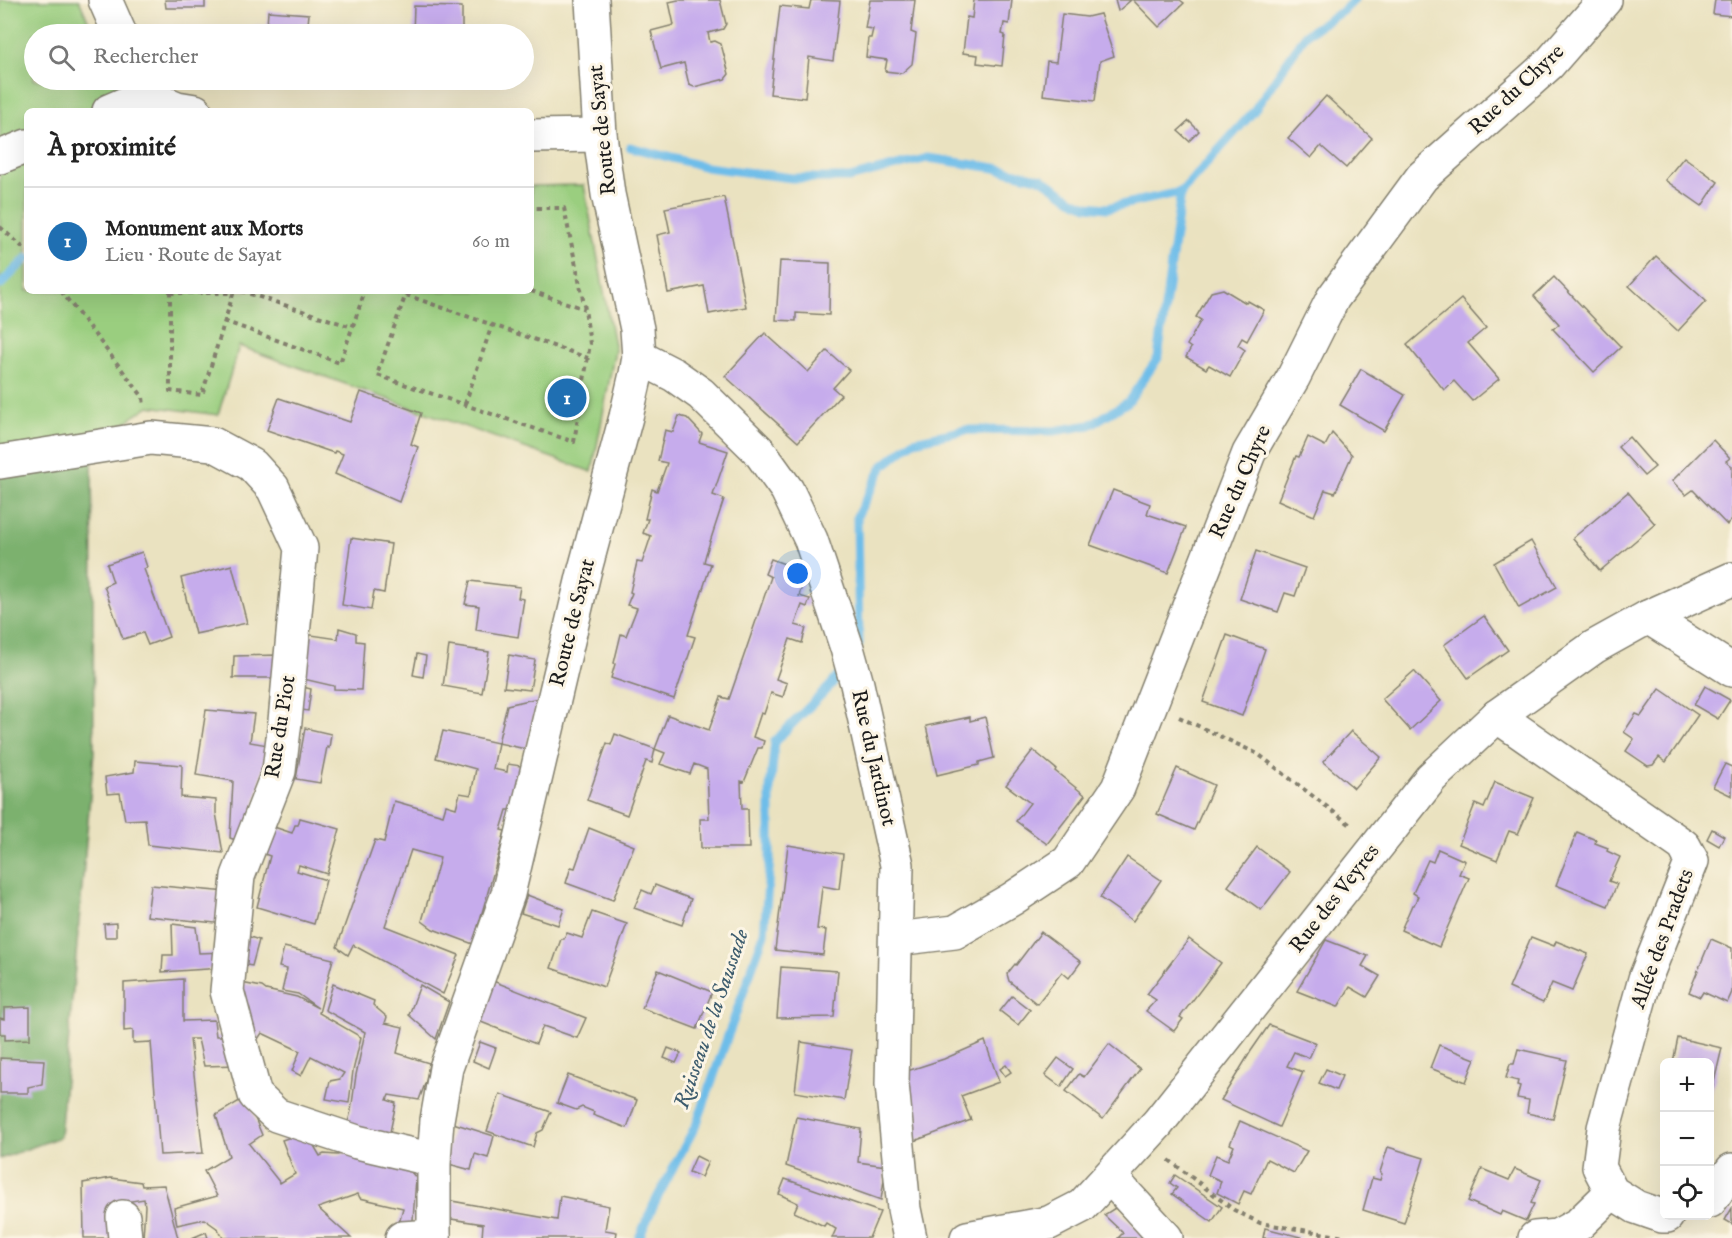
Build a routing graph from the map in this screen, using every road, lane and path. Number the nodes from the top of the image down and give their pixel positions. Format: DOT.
graph roads {
  1 [pos="105,0"];
  2 [pos="592,0"];
  3 [pos="1605,0"];
  4 [pos="116,24"];
  5 [pos="139,90"];
  6 [pos="148,90"];
  7 [pos="113,108"];
  8 [pos="177,108"];
  9 [pos="600,135"];
  10 [pos="534,136"];
  11 [pos="24,147"];
  12 [pos="0,157"];
  13 [pos="534,208"];
  14 [pos="0,227"];
  15 [pos="24,248"];
  16 [pos="534,292"];
  17 [pos="63,294"];
  18 [pos="170,294"];
  19 [pos="233,294"];
  20 [pos="250,294"];
  21 [pos="363,294"];
  22 [pos="406,294"];
  23 [pos="409,294"];
  24 [pos="585,309"];
  25 [pos="224,321"];
  26 [pos="492,325"];
  27 [pos="352,327"];
  28 [pos="639,357"];
  29 [pos="588,358"];
  30 [pos="143,397"];
  31 [pos="465,404"];
  32 [pos="0,462"];
  33 [pos="1732,579"];
  34 [pos="1648,616"];
  35 [pos="1732,669"];
  36 [pos="1151,704"];
  37 [pos="1497,716"];
  38 [pos="1377,846"];
  39 [pos="896,939"];
  40 [pos="1143,1140"];
  41 [pos="434,1160"];
  42 [pos="1732,1170"];
  43 [pos="1110,1177"];
  44 [pos="1612,1192"];
  45 [pos="1714,1195"];
  46 [pos="1660,1215"];
  47 [pos="1057,1230"];
  48 [pos="434,1237"];
  49 [pos="402,1238"];
  50 [pos="910,1238"];
  51 [pos="967,1238"];
  52 [pos="1166,1238"];
  53 [pos="1351,1238"];
  54 [pos="1535,1238"];
  1 -- 4 [label="street"];
  2 -- 9 [label="street, Route de Sayat"];
  3 -- 36 [label="street, Rue du Chyre"];
  5 -- 7 [label="street"];
  6 -- 8 [label="street"];
  9 -- 10 [label="street"];
  9 -- 28 [label="street, Route de Sayat"];
  11 -- 12 [label="street"];
  13 -- 24 [label="path"];
  14 -- 15 [label="path"];
  16 -- 24 [label="path"];
  17 -- 30 [label="path"];
  18 -- 25 [label="path"];
  19 -- 25 [label="path"];
  20 -- 27 [label="path"];
  21 -- 27 [label="path"];
  22 -- 31 [label="path"];
  23 -- 26 [label="path"];
  24 -- 29 [label="path"];
  25 -- 27 [label="path"];
  26 -- 29 [label="path"];
  26 -- 31 [label="path"];
  28 -- 39 [label="street, Rue du Jardinot"];
  28 -- 41 [label="street, Route de Sayat"];
  29 -- 31 [label="path"];
  32 -- 41 [label="street, Rue du Piot"];
  33 -- 34 [label="street, Rue des Veyres"];
  34 -- 35 [label="street"];
  34 -- 37 [label="street, Rue des Veyres"];
  36 -- 38 [label="path"];
  36 -- 39 [label="street, Rue du Chyre"];
  37 -- 38 [label="street, Rue des Veyres"];
  37 -- 44 [label="street, Allée des Pradets"];
  38 -- 40 [label="street, Rue des Veyres"];
  39 -- 50 [label="street, Rue du Jardinot"];
  40 -- 43 [label="street, Rue des Veyres"];
  40 -- 53 [label="path"];
  41 -- 48 [label="street, Route de Sayat"];
  42 -- 45 [label="street"];
  43 -- 47 [label="street, Rue des Veyres"];
  43 -- 52 [label="street"];
  44 -- 46 [label="street"];
  44 -- 54 [label="street"];
  47 -- 51 [label="street, Rue des Veyres"];
  48 -- 49 [label="street"];
}
